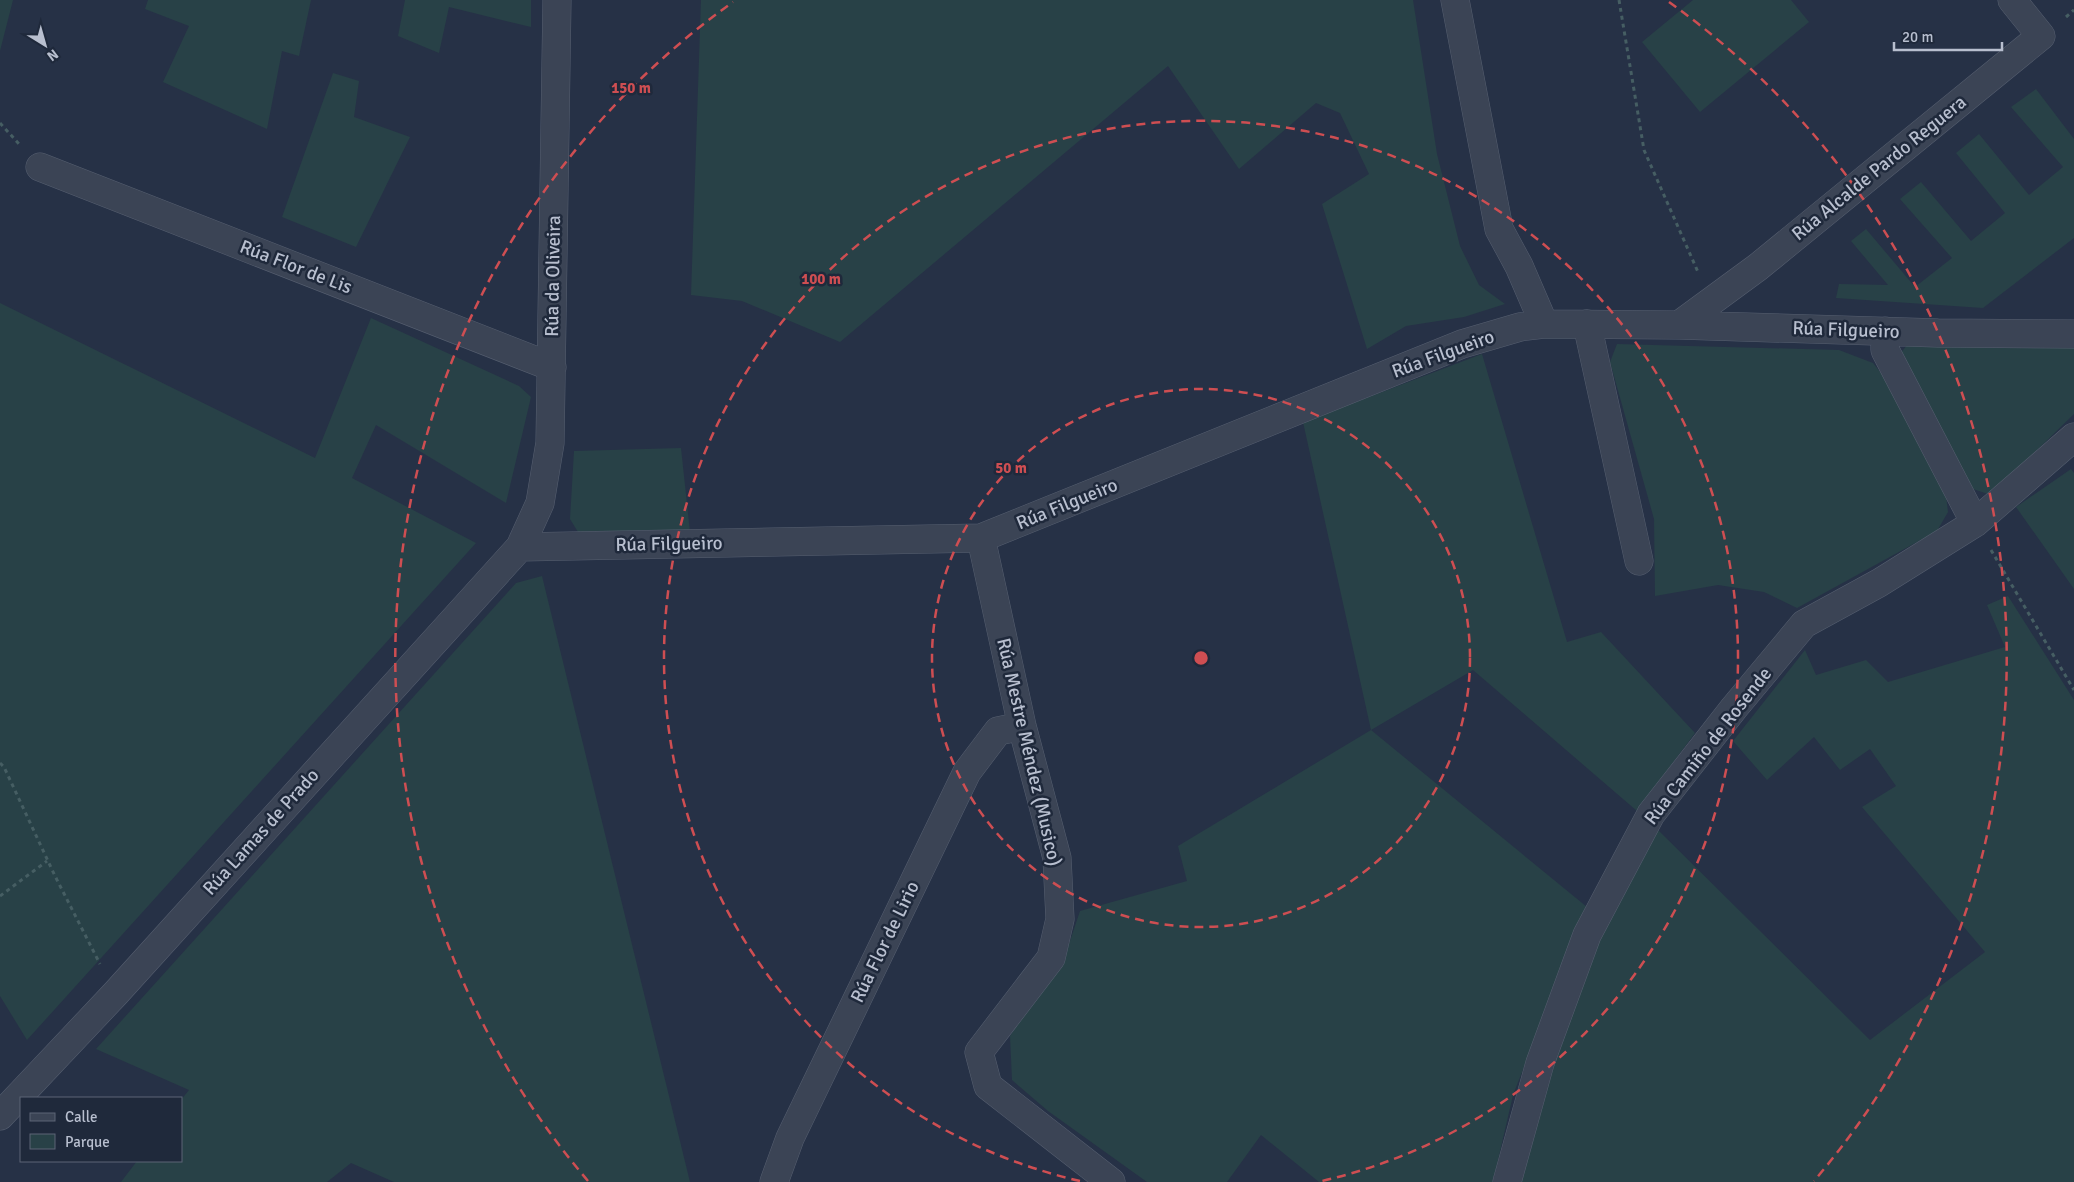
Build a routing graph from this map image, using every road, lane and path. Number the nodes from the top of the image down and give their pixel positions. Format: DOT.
graph roads {
  1 [pos="557,0"];
  2 [pos="1455,0"];
  3 [pos="1619,0"];
  4 [pos="2012,0"];
  5 [pos="40,167"];
  6 [pos="1698,272"];
  7 [pos="1544,324"];
  8 [pos="1587,324"];
  9 [pos="1679,325"];
  10 [pos="1885,332"];
  11 [pos="2074,334"];
  12 [pos="552,367"];
  13 [pos="2074,437"];
  14 [pos="1975,524"];
  15 [pos="981,538"];
  16 [pos="520,547"];
  17 [pos="1639,561"];
  18 [pos="2074,690"];
  19 [pos="1022,726"];
  20 [pos="0,763"];
  21 [pos="48,861"];
  22 [pos="0,896"];
  23 [pos="116,993"];
  24 [pos="0,1116"];
  25 [pos="774,1182"];
  26 [pos="1111,1182"];
  27 [pos="1507,1182"];
  1 -- 12 [label="street, Rúa da Oliveira"];
  2 -- 7 [label="street"];
  3 -- 6 [label="path"];
  4 -- 9 [label="street, Rúa Alcalde Pardo Reguera"];
  5 -- 12 [label="street, Rúa Flor de Lis"];
  7 -- 8 [label="street, Rúa Filgueiro"];
  7 -- 15 [label="street, Rúa Filgueiro"];
  8 -- 9 [label="street, Rúa Filgueiro"];
  8 -- 17 [label="street"];
  9 -- 10 [label="street, Rúa Filgueiro"];
  10 -- 11 [label="street, Rúa Filgueiro"];
  10 -- 14 [label="street"];
  12 -- 16 [label="street, Rúa da Oliveira"];
  13 -- 14 [label="street, Rúa Camiño de Rosende"];
  14 -- 18 [label="path"];
  14 -- 27 [label="street, Rúa Camiño de Rosende"];
  15 -- 16 [label="street, Rúa Filgueiro"];
  15 -- 19 [label="street, Rúa Mestre Méndez (Musico)"];
  16 -- 23 [label="street, Rúa Lamas de Prado"];
  19 -- 25 [label="street, Rúa Flor de Lirio"];
  19 -- 26 [label="street, Rúa Mestre Méndez (Musico)"];
  20 -- 21 [label="path"];
  21 -- 22 [label="path"];
  21 -- 23 [label="path"];
  23 -- 24 [label="street, Rúa Lamas de Prado"];
}
